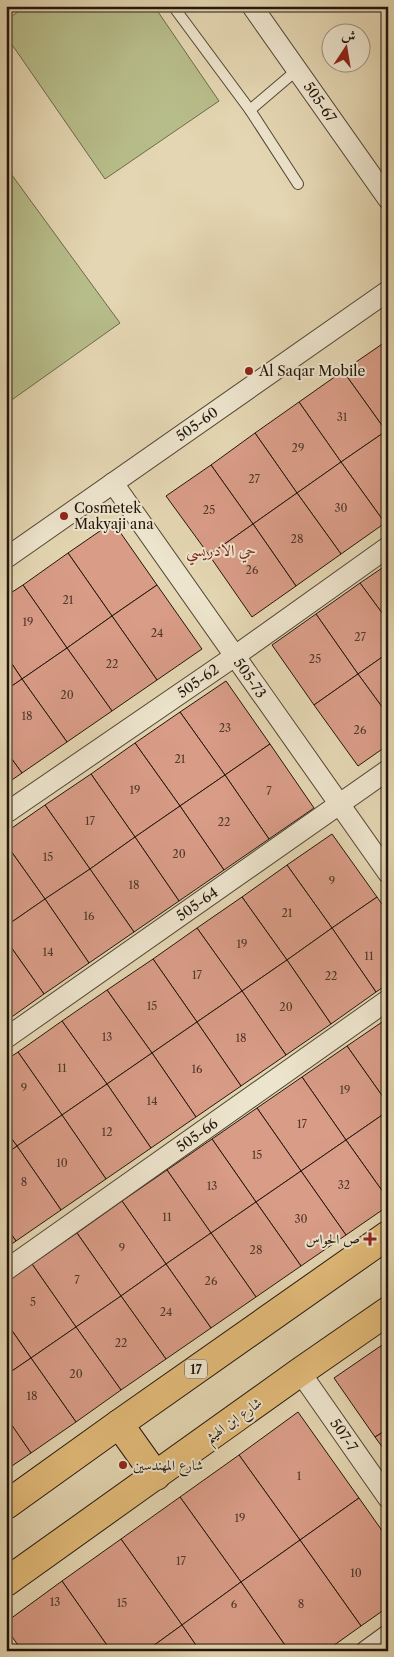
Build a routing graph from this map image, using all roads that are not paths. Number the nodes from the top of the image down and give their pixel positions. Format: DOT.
graph roads {
  1 [pos="173,6"];
  2 [pos="252,6"];
  3 [pos="297,70"];
  4 [pos="250,110"];
  5 [pos="298,184"];
  6 [pos="388,199"];
  7 [pos="388,291"];
  8 [pos="113,483"];
  9 [pos="388,547"];
  10 [pos="6,558"];
  11 [pos="235,656"];
  12 [pos="388,770"];
  13 [pos="339,804"];
  14 [pos="6,813"];
  15 [pos="388,873"];
  16 [pos="388,1000"];
  17 [pos="6,1038"];
  18 [pos="388,1235"];
  19 [pos="6,1270"];
  20 [pos="388,1311"];
  21 [pos="300,1372"];
  22 [pos="119,1424"];
  23 [pos="156,1476"];
  24 [pos="388,1498"];
  25 [pos="6,1505"];
  26 [pos="6,1582"];
  27 [pos="388,1635"];
  28 [pos="366,1651"];
  1 -- 4 [label="lane"];
  2 -- 3 [label="street, 505-67"];
  3 -- 4 [label="lane"];
  3 -- 6 [label="street, 505-67"];
  4 -- 5 [label="lane"];
  7 -- 8 [label="street, 505-60"];
  8 -- 10 [label="street, 505-60"];
  8 -- 11 [label="street, 505-73"];
  9 -- 11 [label="street, 505-62"];
  11 -- 13 [label="street, 505-73"];
  11 -- 14 [label="street, 505-62"];
  12 -- 13 [label="street, 505-64"];
  13 -- 15 [label="street, 505-73"];
  13 -- 17 [label="street, 505-64"];
  16 -- 19 [label="street, 505-66"];
  18 -- 22 [label="main road, 17"];
  20 -- 21 [label="main road, شارع ابن الهيثم"];
  21 -- 23 [label="main road, شارع ابن الهيثم"];
  21 -- 24 [label="street, 507-7"];
  22 -- 23 [label="main road"];
  22 -- 25 [label="main road, 17"];
  23 -- 26 [label="main road, شارع ابن الهيثم"];
  27 -- 28 [label="street"];
}
